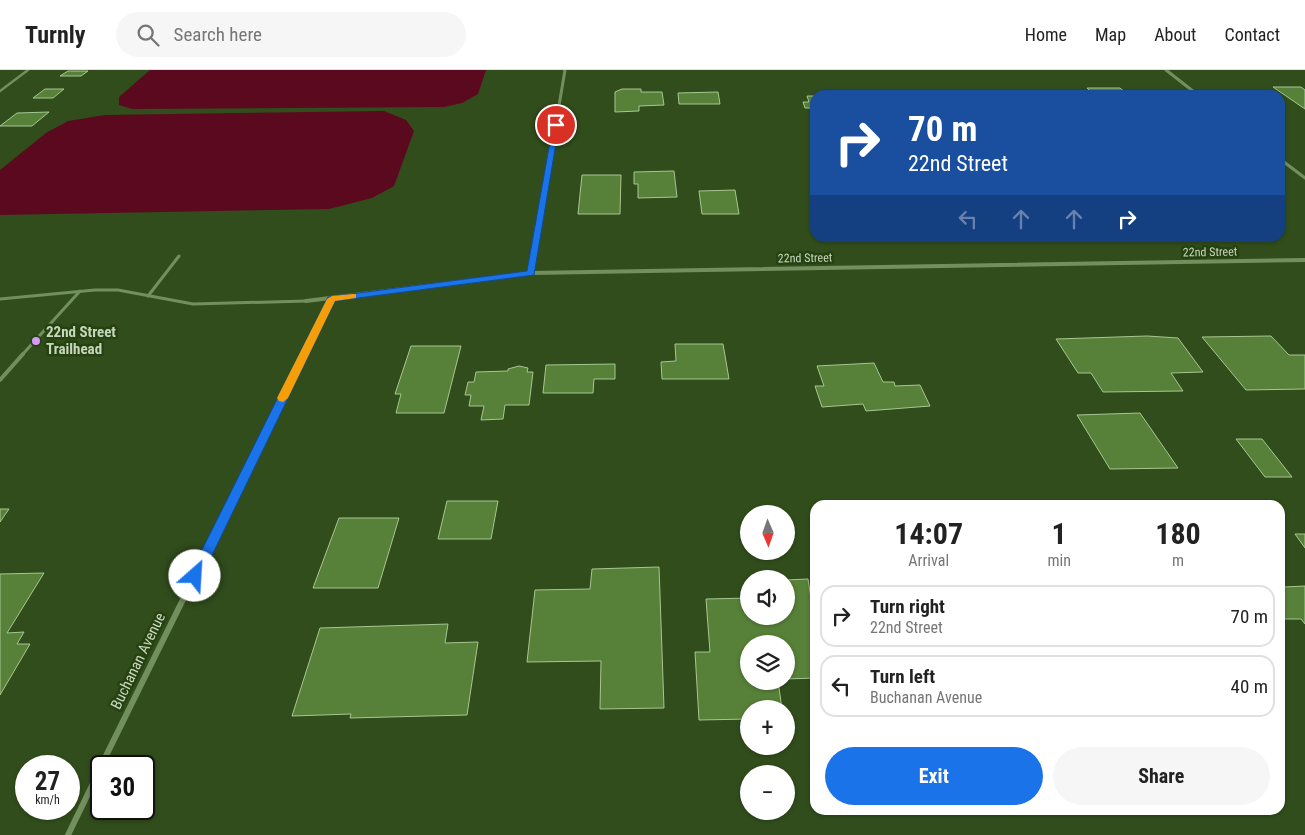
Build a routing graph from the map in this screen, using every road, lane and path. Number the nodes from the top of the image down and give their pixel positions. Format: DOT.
graph roads {
  1 [pos="28,70"];
  2 [pos="565,70"];
  3 [pos="1166,70"];
  4 [pos="1192,90"];
  5 [pos="0,91"];
  6 [pos="1285,163"];
  7 [pos="1305,178"];
  8 [pos="179,256"];
  9 [pos="1305,260"];
  10 [pos="531,273"];
  11 [pos="80,291"];
  12 [pos="148,296"];
  13 [pos="0,299"];
  14 [pos="332,299"];
  15 [pos="306,301"];
  16 [pos="0,380"];
  17 [pos="106,755"];
  18 [pos="90,789"];
  19 [pos="68,835"];
  1 -- 5 [label="lane"];
  2 -- 10 [label="street"];
  3 -- 4 [label="street"];
  6 -- 7 [label="street"];
  8 -- 12 [label="lane"];
  9 -- 10 [label="street, 22nd Street"];
  10 -- 14 [label="street, 22nd Street"];
  11 -- 12 [label="lane"];
  11 -- 13 [label="lane"];
  11 -- 16 [label="lane"];
  12 -- 15 [label="lane"];
  14 -- 15 [label="street, 22nd Street"];
  14 -- 17 [label="street, Buchanan Avenue"];
  18 -- 19 [label="street, Buchanan Avenue"];
}
